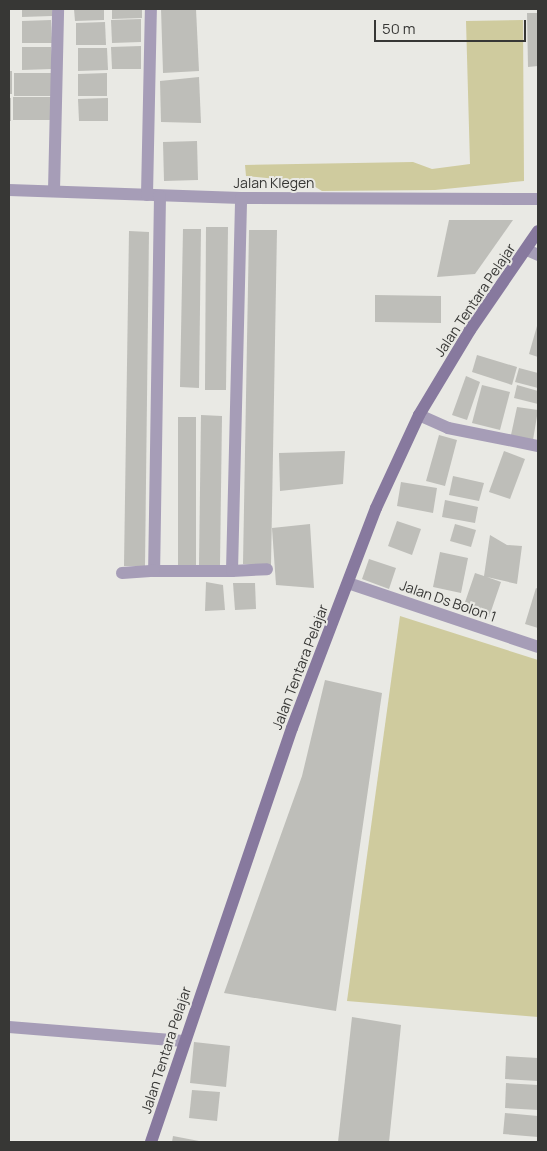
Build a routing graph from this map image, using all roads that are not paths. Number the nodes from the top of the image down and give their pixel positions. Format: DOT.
graph roads {
  1 [pos="58,9"];
  2 [pos="151,9"];
  3 [pos="9,190"];
  4 [pos="54,191"];
  5 [pos="147,195"];
  6 [pos="160,196"];
  7 [pos="241,198"];
  8 [pos="538,199"];
  9 [pos="538,232"];
  10 [pos="532,252"];
  11 [pos="419,415"];
  12 [pos="538,446"];
  13 [pos="267,569"];
  14 [pos="232,571"];
  15 [pos="154,572"];
  16 [pos="122,573"];
  17 [pos="348,583"];
  18 [pos="538,648"];
  19 [pos="9,1027"];
  20 [pos="183,1041"];
  21 [pos="151,1142"];
  1 -- 4 [label="street"];
  2 -- 5 [label="street"];
  3 -- 4 [label="street, Jalan Klegen"];
  4 -- 5 [label="street, Jalan Klegen"];
  5 -- 6 [label="street, Jalan Klegen"];
  6 -- 7 [label="street, Jalan Klegen"];
  6 -- 15 [label="street"];
  7 -- 8 [label="street, Jalan Klegen"];
  7 -- 14 [label="street"];
  9 -- 10 [label="main road, Jalan Tentara Pelajar"];
  10 -- 11 [label="main road, Jalan Tentara Pelajar"];
  11 -- 12 [label="street"];
  11 -- 17 [label="main road, Jalan Tentara Pelajar"];
  13 -- 14 [label="street"];
  14 -- 15 [label="street"];
  15 -- 16 [label="street"];
  17 -- 18 [label="street, Jalan Ds Bolon 1"];
  17 -- 20 [label="main road, Jalan Tentara Pelajar"];
  19 -- 20 [label="street"];
  20 -- 21 [label="main road, Jalan Tentara Pelajar"];
}
